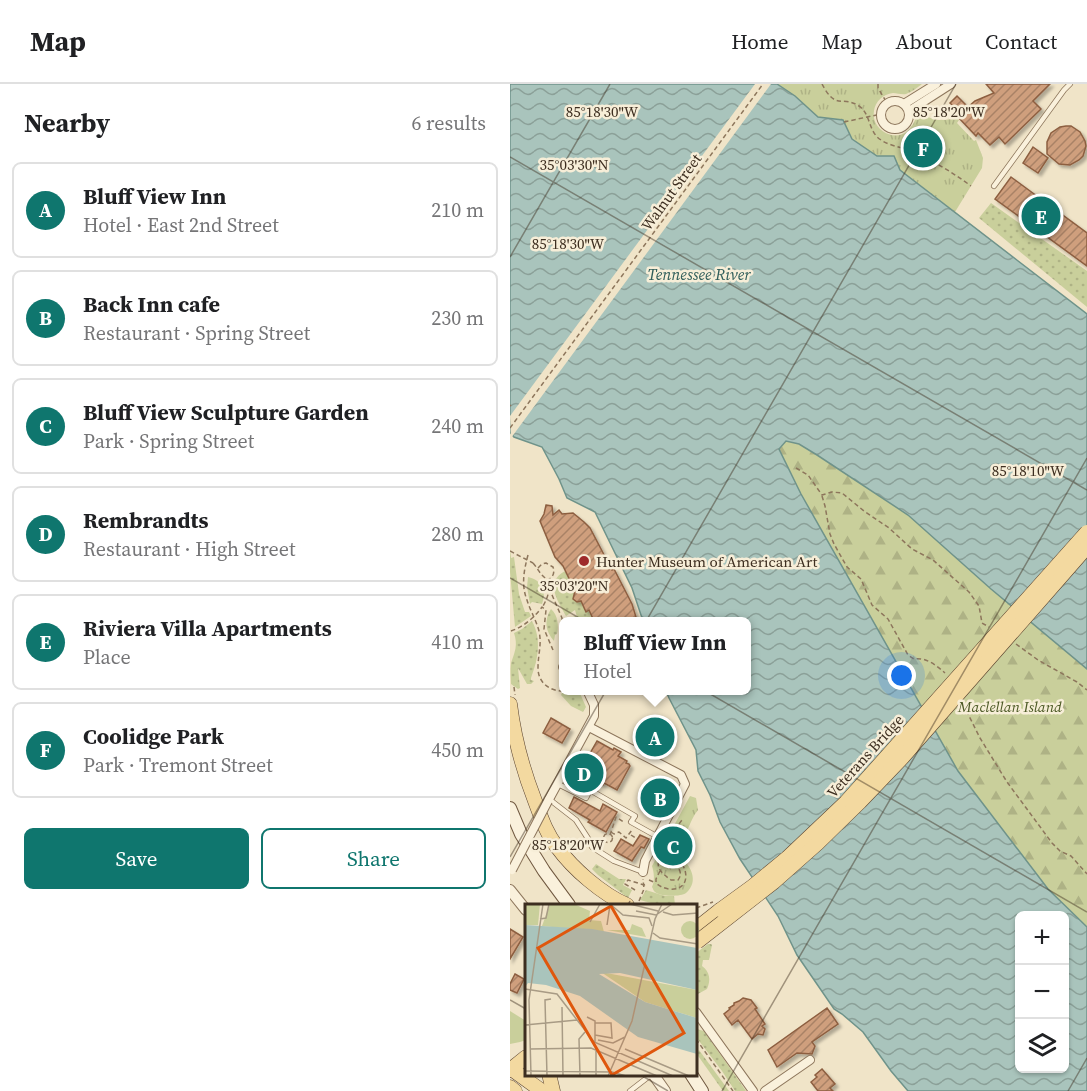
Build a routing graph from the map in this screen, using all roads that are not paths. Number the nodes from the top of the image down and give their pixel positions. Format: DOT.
graph roads {
  1 [pos="936,84"];
  2 [pos="951,84"];
  3 [pos="1070,84"];
  4 [pos="907,108"];
  5 [pos="994,186"];
  6 [pos="1087,532"];
  7 [pos="1087,547"];
  8 [pos="591,695"];
  9 [pos="510,704"];
  10 [pos="589,727"];
  11 [pos="558,783"];
  12 [pos="549,800"];
  13 [pos="510,808"];
  14 [pos="658,837"];
  15 [pos="511,871"];
  16 [pos="643,873"];
  17 [pos="510,890"];
  18 [pos="631,902"];
  19 [pos="568,904"];
  20 [pos="525,909"];
  21 [pos="720,910"];
  22 [pos="698,915"];
  23 [pos="698,936"];
  24 [pos="698,937"];
  25 [pos="698,1015"];
  26 [pos="525,1058"];
  27 [pos="810,1060"];
  28 [pos="510,1069"];
  29 [pos="549,1076"];
  30 [pos="649,1076"];
  31 [pos="654,1076"];
  32 [pos="692,1076"];
  33 [pos="510,1087"];
  34 [pos="515,1091"];
  35 [pos="542,1091"];
  36 [pos="553,1091"];
  37 [pos="630,1091"];
  38 [pos="665,1091"];
  39 [pos="702,1091"];
  40 [pos="753,1091"];
  41 [pos="765,1091"];
  1 -- 4 [label="street"];
  2 -- 4 [label="street"];
  3 -- 5 [label="lane"];
  4 -- 4 [label="street"];
  6 -- 21 [label="main road, Veterans Bridge, bridge"];
  7 -- 24 [label="main road, Veterans Bridge, bridge"];
  8 -- 10 [label="street"];
  9 -- 18 [label="main road"];
  10 -- 11 [label="street"];
  10 -- 14 [label="street"];
  11 -- 12 [label="street"];
  11 -- 14 [label="lane"];
  12 -- 15 [label="street, bridge"];
  12 -- 16 [label="lane"];
  13 -- 19 [label="main road"];
  14 -- 16 [label="street"];
  17 -- 20 [label="street"];
  21 -- 22 [label="main road"];
  21 -- 23 [label="main road, Veterans Bridge"];
  25 -- 40 [label="street"];
  26 -- 28 [label="main road"];
  27 -- 41 [label="street"];
  28 -- 35 [label="main road"];
  29 -- 36 [label="main road"];
  30 -- 37 [label="lane"];
  31 -- 38 [label="street"];
  32 -- 39 [label="main road"];
  33 -- 34 [label="main road"];
}
